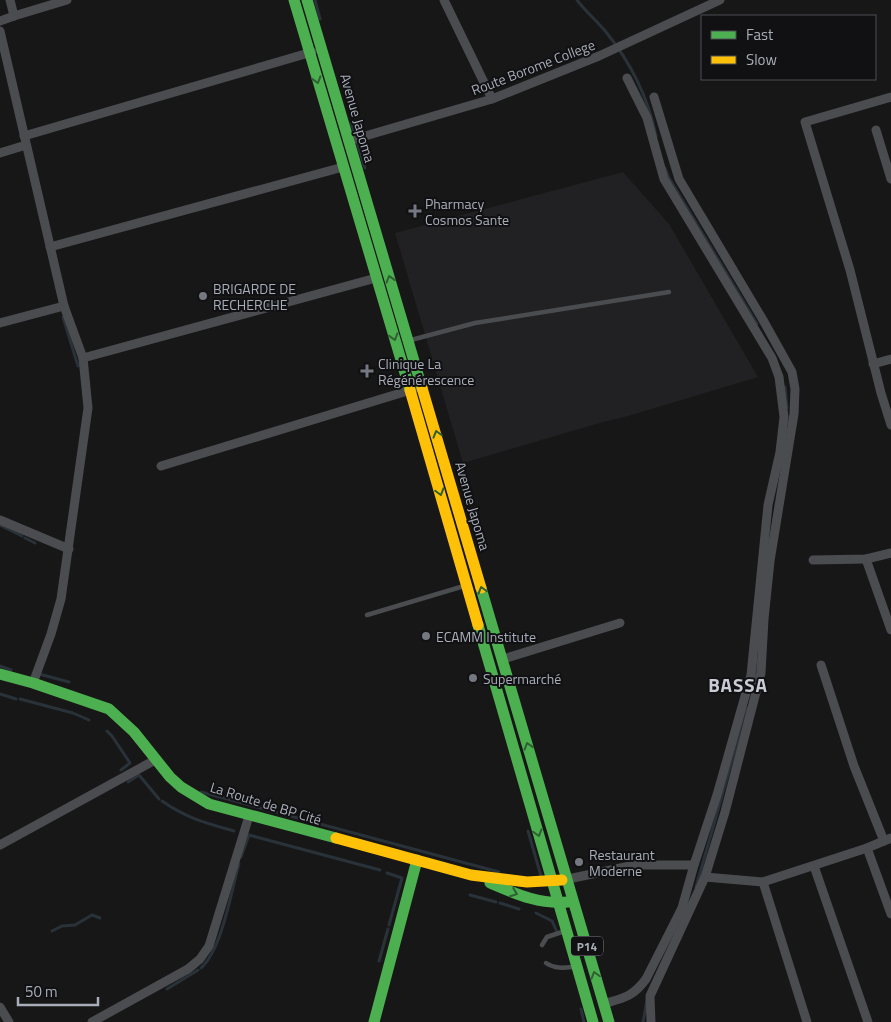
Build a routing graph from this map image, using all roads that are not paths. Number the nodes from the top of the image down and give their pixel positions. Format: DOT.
graph roads {
  1 [pos="10,0"];
  2 [pos="67,0"];
  3 [pos="294,0"];
  4 [pos="307,0"];
  5 [pos="444,0"];
  6 [pos="720,0"];
  7 [pos="14,16"];
  8 [pos="0,21"];
  9 [pos="0,31"];
  10 [pos="322,49"];
  11 [pos="309,53"];
  12 [pos="628,78"];
  13 [pos="654,97"];
  14 [pos="891,97"];
  15 [pos="492,99"];
  16 [pos="876,130"];
  17 [pos="25,140"];
  18 [pos="348,141"];
  19 [pos="0,153"];
  20 [pos="343,167"];
  21 [pos="891,179"];
  22 [pos="50,247"];
  23 [pos="376,278"];
  24 [pos="670,292"];
  25 [pos="64,306"];
  26 [pos="0,323"];
  27 [pos="409,341"];
  28 [pos="83,358"];
  29 [pos="891,359"];
  30 [pos="873,364"];
  31 [pos="422,386"];
  32 [pos="410,390"];
  33 [pos="891,425"];
  34 [pos="161,466"];
  35 [pos="0,520"];
  36 [pos="69,549"];
  37 [pos="891,553"];
  38 [pos="866,559"];
  39 [pos="812,560"];
  40 [pos="467,585"];
  41 [pos="367,614"];
  42 [pos="620,623"];
  43 [pos="891,630"];
  44 [pos="503,659"];
  45 [pos="821,665"];
  46 [pos="0,674"];
  47 [pos="33,683"];
  48 [pos="155,760"];
  49 [pos="249,816"];
  50 [pos="888,839"];
  51 [pos="0,845"];
  52 [pos="867,848"];
  53 [pos="417,860"];
  54 [pos="694,864"];
  55 [pos="814,866"];
  56 [pos="471,875"];
  57 [pos="705,877"];
  58 [pos="568,879"];
  59 [pos="552,881"];
  60 [pos="763,882"];
  61 [pos="574,901"];
  62 [pos="559,904"];
  63 [pos="891,914"];
  64 [pos="566,930"];
  65 [pos="542,945"];
  66 [pos="546,963"];
  67 [pos="577,967"];
  68 [pos="603,1004"];
  69 [pos="0,1007"];
  70 [pos="9,1022"];
  71 [pos="92,1022"];
  72 [pos="374,1022"];
  73 [pos="593,1022"];
  74 [pos="609,1022"];
  75 [pos="651,1022"];
  76 [pos="807,1022"];
  77 [pos="868,1022"];
  1 -- 7 [label="street"];
  2 -- 7 [label="street"];
  3 -- 11 [label="main road, Avenue Japoma / P14"];
  4 -- 10 [label="main road, Avenue Japoma / P14"];
  5 -- 15 [label="street"];
  6 -- 15 [label="street, Route Borome College"];
  7 -- 8 [label="street"];
  9 -- 17 [label="street"];
  10 -- 11 [label="street"];
  10 -- 18 [label="main road, Avenue Japoma / P14"];
  11 -- 17 [label="street"];
  11 -- 20 [label="main road, Avenue Japoma / P14, one-way"];
  12 -- 54 [label="street"];
  13 -- 57 [label="street"];
  14 -- 30 [label="street"];
  15 -- 18 [label="street, Route Borome College"];
  16 -- 21 [label="street"];
  17 -- 19 [label="street"];
  17 -- 22 [label="street"];
  27 -- 18 [label="main road, Avenue Japoma / P14, one-way"];
  20 -- 22 [label="street"];
  20 -- 23 [label="main road, Avenue Japoma / P14"];
  22 -- 25 [label="street"];
  23 -- 28 [label="street"];
  23 -- 32 [label="main road, Avenue Japoma / P14, one-way"];
  24 -- 27 [label="lane"];
  25 -- 26 [label="street"];
  25 -- 28 [label="street"];
  27 -- 31 [label="main road, Avenue Japoma / P14"];
  28 -- 36 [label="street"];
  29 -- 30 [label="street"];
  30 -- 33 [label="street"];
  31 -- 32 [label="street"];
  44 -- 31 [label="main road, Avenue Japoma / P14, one-way"];
  32 -- 34 [label="street"];
  32 -- 40 [label="main road, Avenue Japoma / P14, one-way"];
  35 -- 36 [label="street"];
  36 -- 47 [label="street"];
  37 -- 38 [label="street"];
  38 -- 39 [label="street"];
  38 -- 43 [label="street"];
  40 -- 41 [label="lane"];
  40 -- 59 [label="main road, Avenue Japoma / P14, one-way"];
  42 -- 44 [label="street"];
  58 -- 44 [label="main road, Avenue Japoma / P14, one-way"];
  45 -- 50 [label="street"];
  46 -- 47 [label="main road, La Route de BP Cité"];
  47 -- 48 [label="main road, La Route de BP Cité"];
  48 -- 49 [label="main road, La Route de BP Cité"];
  48 -- 51 [label="street"];
  49 -- 53 [label="main road, La Route de BP Cité"];
  49 -- 71 [label="street"];
  50 -- 52 [label="street"];
  52 -- 55 [label="street"];
  52 -- 63 [label="street"];
  53 -- 56 [label="main road, La Route de BP Cité"];
  53 -- 72 [label="main road"];
  54 -- 58 [label="street"];
  54 -- 68 [label="street"];
  55 -- 60 [label="street"];
  55 -- 77 [label="street"];
  56 -- 59 [label="main road, La Route de BP Cité"];
  56 -- 62 [label="main road, La Route de BP Cité, one-way"];
  57 -- 60 [label="street"];
  57 -- 75 [label="street"];
  58 -- 59 [label="main road, La Route de BP Cité"];
  58 -- 61 [label="main road, Avenue Japoma / P14"];
  59 -- 62 [label="main road, Avenue Japoma / P14"];
  60 -- 76 [label="street"];
  61 -- 62 [label="main road, La Route de BP Cité"];
  68 -- 61 [label="main road, Avenue Japoma / P14, one-way"];
  62 -- 64 [label="main road, Avenue Japoma / P14"];
  64 -- 65 [label="lane"];
  64 -- 67 [label="main road, Avenue Japoma / P14"];
  66 -- 67 [label="lane"];
  67 -- 73 [label="main road, Avenue Japoma / P14"];
  68 -- 74 [label="main road, Avenue Japoma / P14"];
  69 -- 70 [label="street"];
}
